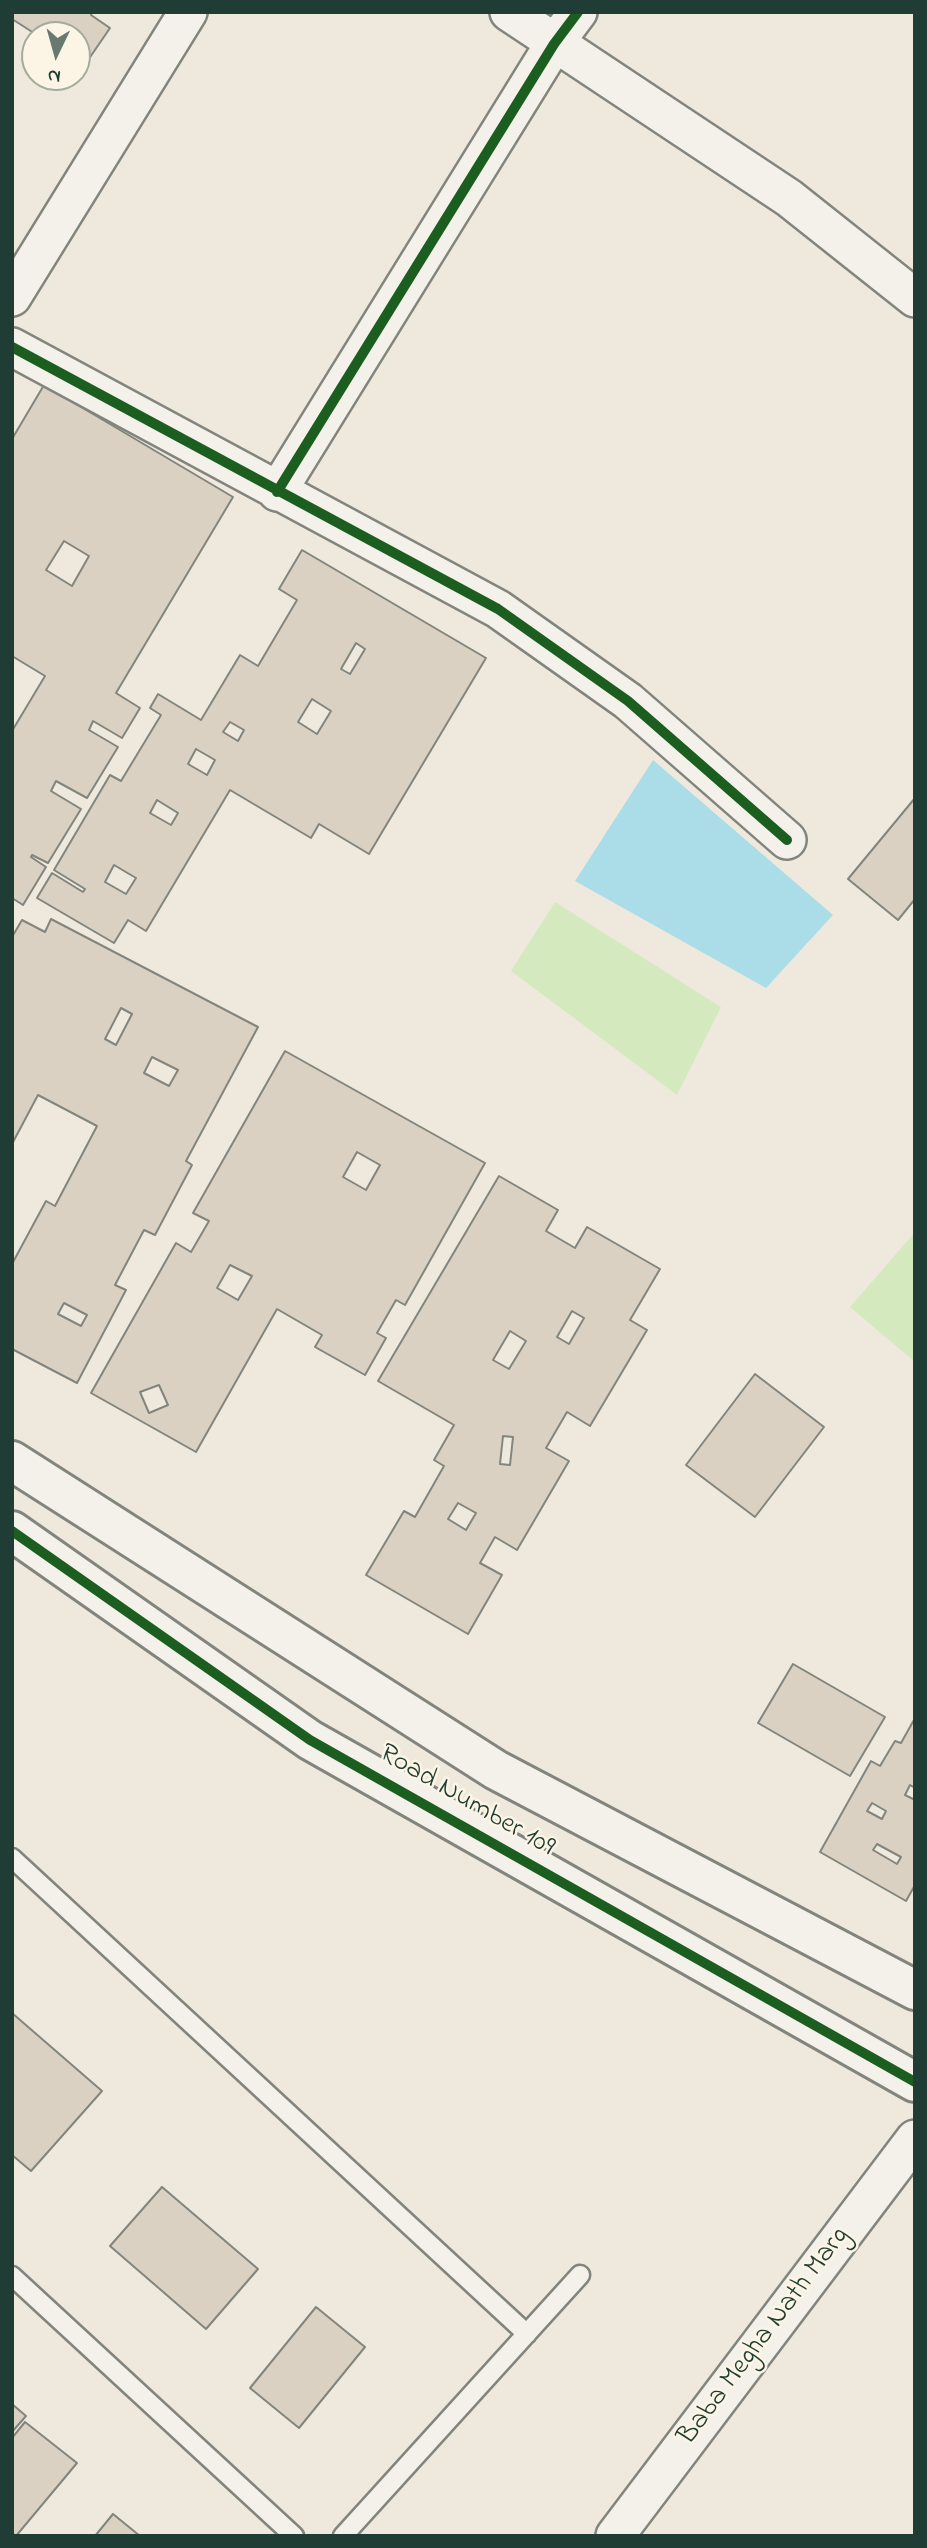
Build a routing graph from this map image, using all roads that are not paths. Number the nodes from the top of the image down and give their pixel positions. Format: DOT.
graph roads {
  1 [pos="188,12"];
  2 [pos="509,12"];
  3 [pos="578,12"];
  4 [pos="554,44"];
  5 [pos="12,297"];
  6 [pos="915,298"];
  7 [pos="12,346"];
  8 [pos="276,492"];
  9 [pos="787,840"];
  10 [pos="12,1461"];
  11 [pos="12,1531"];
  12 [pos="12,1858"];
  13 [pos="915,1990"];
  14 [pos="915,2082"];
  15 [pos="915,2139"];
  16 [pos="580,2274"];
  17 [pos="12,2276"];
  18 [pos="527,2334"];
  19 [pos="294,2536"];
  20 [pos="343,2536"];
  21 [pos="615,2536"];
  1 -- 5 [label="street"];
  2 -- 4 [label="street"];
  3 -- 4 [label="street"];
  4 -- 6 [label="street"];
  4 -- 8 [label="street"];
  7 -- 8 [label="street"];
  8 -- 9 [label="street"];
  10 -- 13 [label="street, Road Number 109"];
  11 -- 14 [label="street, Road Number 109"];
  12 -- 18 [label="lane"];
  15 -- 21 [label="street, Baba Megha Nath Marg"];
  16 -- 18 [label="lane"];
  17 -- 19 [label="lane"];
  18 -- 20 [label="lane"];
}
